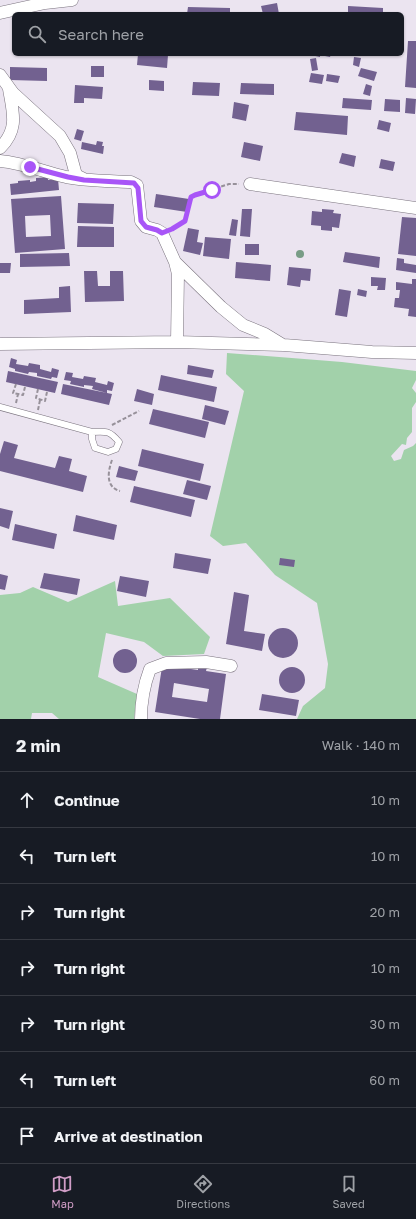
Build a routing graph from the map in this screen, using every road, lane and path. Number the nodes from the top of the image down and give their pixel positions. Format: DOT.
graph roads {
  1 [pos="72,0"];
  2 [pos="45,1"];
  3 [pos="0,13"];
  4 [pos="0,75"];
  5 [pos="9,89"];
  6 [pos="0,148"];
  7 [pos="0,161"];
  8 [pos="84,180"];
  9 [pos="250,184"];
  10 [pos="416,208"];
  11 [pos="162,233"];
  12 [pos="175,262"];
  13 [pos="177,342"];
  14 [pos="0,344"];
  15 [pos="284,346"];
  16 [pos="416,352"];
  17 [pos="16,384"];
  18 [pos="25,387"];
  19 [pos="38,389"];
  20 [pos="47,392"];
  21 [pos="0,407"];
  22 [pos="139,411"];
  23 [pos="103,431"];
  24 [pos="92,432"];
  25 [pos="116,449"];
  26 [pos="120,491"];
  27 [pos="231,666"];
  28 [pos="141,719"];
  1 -- 2 [label="street"];
  2 -- 3 [label="street"];
  4 -- 5 [label="street"];
  5 -- 6 [label="street"];
  5 -- 8 [label="street"];
  7 -- 8 [label="street"];
  8 -- 11 [label="street"];
  9 -- 10 [label="street"];
  9 -- 11 [label="path"];
  11 -- 12 [label="street"];
  12 -- 13 [label="street"];
  12 -- 15 [label="street"];
  13 -- 14 [label="street"];
  13 -- 15 [label="street"];
  15 -- 16 [label="street"];
  17 -- 18 [label="path"];
  19 -- 20 [label="path"];
  21 -- 24 [label="lane"];
  22 -- 23 [label="path"];
  23 -- 24 [label="lane"];
  23 -- 25 [label="lane"];
  24 -- 25 [label="lane"];
  25 -- 26 [label="path"];
  27 -- 28 [label="street"];
}
